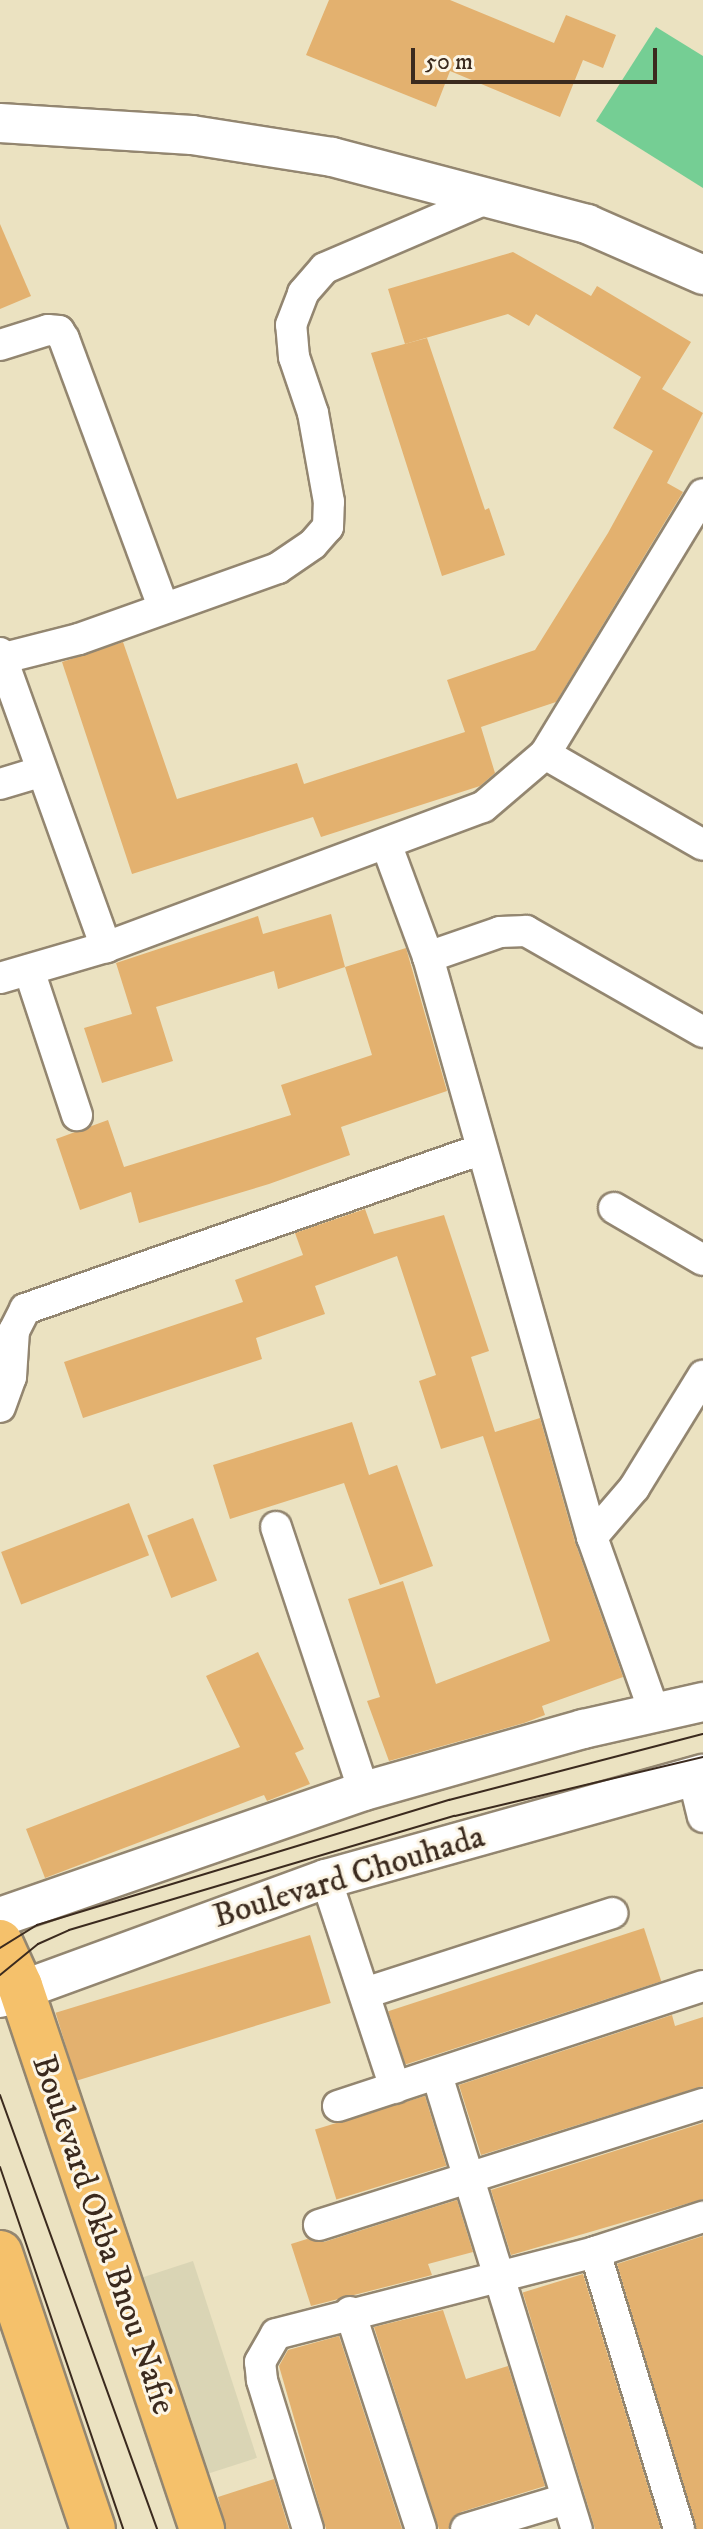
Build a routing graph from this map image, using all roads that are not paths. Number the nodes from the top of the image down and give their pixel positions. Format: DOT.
graph roads {
  1 [pos="0,123"];
  2 [pos="491,197"];
  3 [pos="703,275"];
  4 [pos="0,345"];
  5 [pos="703,494"];
  6 [pos="163,607"];
  7 [pos="1,658"];
  8 [pos="545,754"];
  9 [pos="40,772"];
  10 [pos="0,784"];
  11 [pos="703,845"];
  12 [pos="387,846"];
  13 [pos="106,947"];
  14 [pos="428,957"];
  15 [pos="29,970"];
  16 [pos="0,978"];
  17 [pos="703,1032"];
  18 [pos="77,1115"];
  19 [pos="482,1149"];
  20 [pos="614,1208"];
  21 [pos="703,1260"];
  22 [pos="703,1376"];
  23 [pos="0,1407"];
  24 [pos="276,1527"];
  25 [pos="592,1537"];
  26 [pos="703,1702"];
  27 [pos="654,1711"];
  28 [pos="698,1775"];
  29 [pos="364,1791"];
  30 [pos="703,1817"];
  31 [pos="326,1879"];
  32 [pos="612,1913"];
  33 [pos="0,1917"];
  34 [pos="0,1942"];
  35 [pos="703,1986"];
  36 [pos="10,1992"];
  37 [pos="365,1993"];
  38 [pos="437,2075"];
  39 [pos="395,2088"];
  40 [pos="703,2104"];
  41 [pos="338,2106"];
  42 [pos="470,2178"];
  43 [pos="319,2225"];
  44 [pos="701,2226"];
  45 [pos="595,2252"];
  46 [pos="0,2253"];
  47 [pos="498,2275"];
  48 [pos="350,2312"];
  49 [pos="566,2499"];
  50 [pos="93,2529"];
  51 [pos="202,2529"];
  52 [pos="308,2529"];
  53 [pos="421,2529"];
  54 [pos="466,2529"];
  55 [pos="577,2529"];
  56 [pos="679,2529"];
  1 -- 2 [label="street"];
  2 -- 3 [label="street"];
  2 -- 6 [label="street"];
  4 -- 6 [label="street"];
  5 -- 8 [label="street"];
  6 -- 7 [label="street"];
  7 -- 9 [label="street"];
  8 -- 11 [label="street"];
  8 -- 12 [label="street"];
  9 -- 10 [label="street"];
  9 -- 13 [label="street"];
  12 -- 13 [label="street"];
  12 -- 14 [label="street"];
  13 -- 15 [label="street"];
  14 -- 17 [label="street"];
  14 -- 19 [label="street"];
  15 -- 16 [label="street"];
  15 -- 18 [label="street"];
  19 -- 23 [label="street"];
  19 -- 25 [label="street"];
  20 -- 21 [label="street"];
  22 -- 25 [label="street"];
  24 -- 29 [label="street"];
  25 -- 27 [label="street"];
  26 -- 27 [label="street, Boulevard Chouhada"];
  27 -- 29 [label="street, Boulevard Chouhada"];
  28 -- 30 [label="street"];
  28 -- 31 [label="street, Boulevard Chouhada"];
  29 -- 33 [label="street, Boulevard Chouhada"];
  31 -- 36 [label="street, Boulevard Chouhada"];
  31 -- 37 [label="street"];
  32 -- 37 [label="street"];
  34 -- 36 [label="main road, Boulevard Okba Bnou Nafie"];
  35 -- 38 [label="street"];
  36 -- 51 [label="main road, Boulevard Okba Bnou Nafie"];
  37 -- 39 [label="street"];
  38 -- 39 [label="street"];
  38 -- 42 [label="street"];
  39 -- 41 [label="street"];
  40 -- 42 [label="street"];
  42 -- 43 [label="street"];
  42 -- 47 [label="street"];
  44 -- 45 [label="street"];
  45 -- 47 [label="street"];
  45 -- 56 [label="street"];
  46 -- 50 [label="main road"];
  47 -- 48 [label="street"];
  47 -- 49 [label="street"];
  48 -- 52 [label="street"];
  48 -- 53 [label="street"];
  49 -- 54 [label="street"];
  49 -- 55 [label="street"];
}
